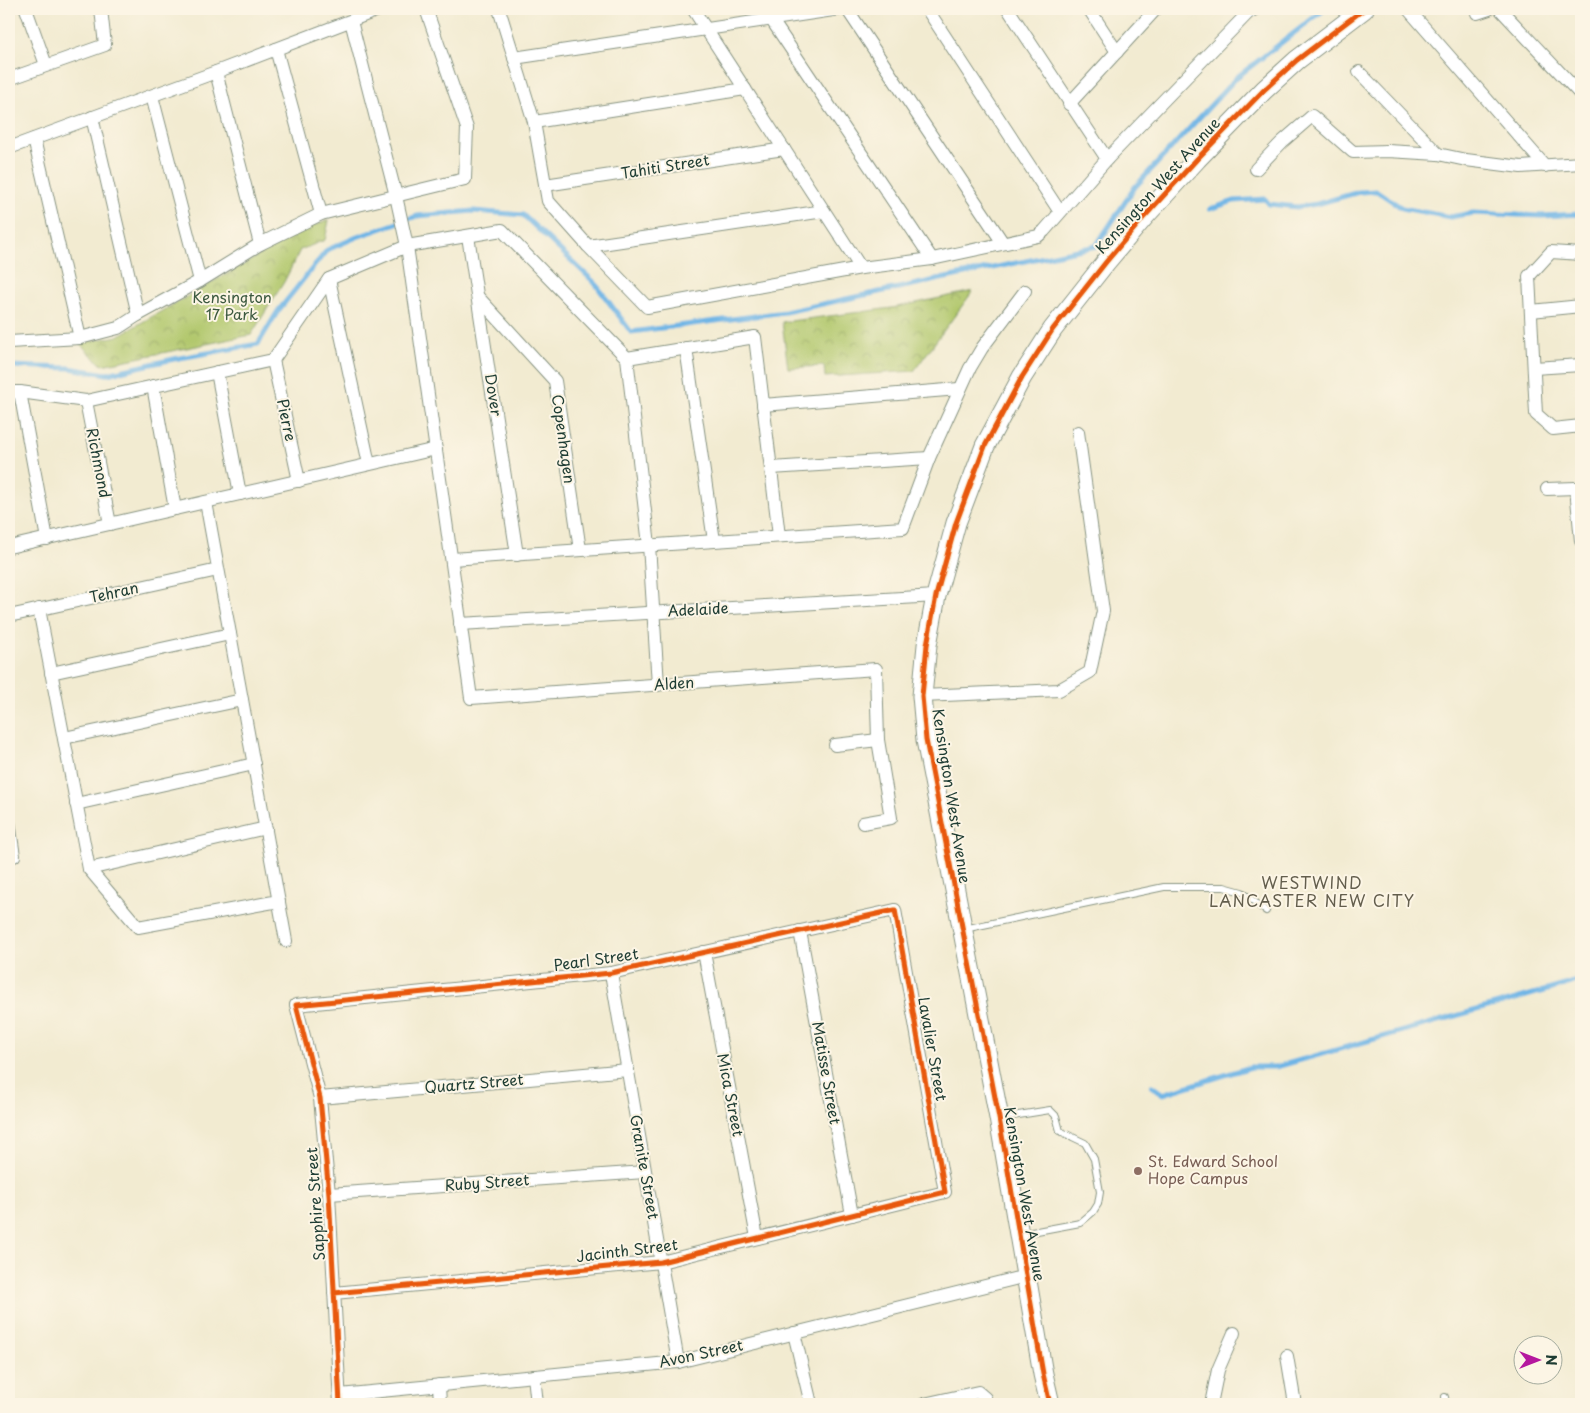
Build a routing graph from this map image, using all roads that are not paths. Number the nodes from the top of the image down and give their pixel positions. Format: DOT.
graph roads {
  1 [pos="26,9"];
  2 [pos="101,9"];
  3 [pos="381,9"];
  4 [pos="426,9"];
  5 [pos="499,9"];
  6 [pos="693,9"];
  7 [pos="840,9"];
  8 [pos="847,9"];
  9 [pos="927,9"];
  10 [pos="1008,9"];
  11 [pos="1089,9"];
  12 [pos="1156,9"];
  13 [pos="1364,9"];
  14 [pos="1408,9"];
  15 [pos="1489,9"];
  16 [pos="1500,9"];
  17 [pos="1249,10"];
  18 [pos="1477,13"];
  19 [pos="771,19"];
  20 [pos="351,21"];
  21 [pos="706,29"];
  22 [pos="276,49"];
  23 [pos="1117,52"];
  24 [pos="514,58"];
  25 [pos="46,65"];
  26 [pos="216,72"];
  27 [pos="1359,72"];
  28 [pos="9,78"];
  29 [pos="745,90"];
  30 [pos="1581,95"];
  31 [pos="152,96"];
  32 [pos="1069,104"];
  33 [pos="92,117"];
  34 [pos="534,122"];
  35 [pos="34,139"];
  36 [pos="9,148"];
  37 [pos="784,149"];
  38 [pos="1438,154"];
  39 [pos="1107,159"];
  40 [pos="1581,163"];
  41 [pos="1545,166"];
  42 [pos="1256,169"];
  43 [pos="545,185"];
  44 [pos="397,200"];
  45 [pos="824,211"];
  46 [pos="1060,212"];
  47 [pos="320,214"];
  48 [pos="468,236"];
  49 [pos="406,240"];
  50 [pos="1003,243"];
  51 [pos="260,244"];
  52 [pos="588,246"];
  53 [pos="1581,254"];
  54 [pos="932,259"];
  55 [pos="861,268"];
  56 [pos="329,279"];
  57 [pos="200,281"];
  58 [pos="1025,291"];
  59 [pos="478,297"];
  60 [pos="1581,306"];
  61 [pos="1531,311"];
  62 [pos="138,315"];
  63 [pos="10,338"];
  64 [pos="80,338"];
  65 [pos="686,348"];
  66 [pos="626,358"];
  67 [pos="273,360"];
  68 [pos="1581,365"];
  69 [pos="1534,368"];
  70 [pos="217,372"];
  71 [pos="153,386"];
  72 [pos="959,389"];
  73 [pos="14,392"];
  74 [pos="86,401"];
  75 [pos="763,405"];
  76 [pos="1581,426"];
  77 [pos="1078,432"];
  78 [pos="436,449"];
  79 [pos="929,458"];
  80 [pos="369,464"];
  81 [pos="771,468"];
  82 [pos="299,480"];
  83 [pos="1579,488"];
  84 [pos="1547,489"];
  85 [pos="240,494"];
  86 [pos="206,502"];
  87 [pos="175,509"];
  88 [pos="110,524"];
  89 [pos="779,536"];
  90 [pos="47,539"];
  91 [pos="714,541"];
  92 [pos="1581,541"];
  93 [pos="649,545"];
  94 [pos="9,547"];
  95 [pos="580,550"];
  96 [pos="517,555"];
  97 [pos="452,559"];
  98 [pos="218,570"];
  99 [pos="936,596"];
  100 [pos="38,609"];
  101 [pos="654,613"];
  102 [pos="9,616"];
  103 [pos="460,624"];
  104 [pos="230,634"];
  105 [pos="51,673"];
  106 [pos="658,685"];
  107 [pos="922,696"];
  108 [pos="242,700"];
  109 [pos="64,738"];
  110 [pos="878,740"];
  111 [pos="835,746"];
  112 [pos="254,764"];
  113 [pos="76,804"];
  114 [pos="9,822"];
  115 [pos="863,823"];
  116 [pos="266,828"];
  117 [pos="14,856"];
  118 [pos="89,870"];
  119 [pos="279,901"];
  120 [pos="895,910"];
  121 [pos="1266,912"];
  122 [pos="963,930"];
  123 [pos="800,931"];
  124 [pos="286,941"];
  125 [pos="704,952"];
  126 [pos="611,973"];
  127 [pos="296,1005"];
  128 [pos="628,1070"];
  129 [pos="320,1098"];
  130 [pos="998,1118"];
  131 [pos="645,1172"];
  132 [pos="945,1192"];
  133 [pos="329,1194"];
  134 [pos="852,1215"];
  135 [pos="1019,1234"];
  136 [pos="757,1238"];
  137 [pos="661,1262"];
  138 [pos="1026,1276"];
  139 [pos="334,1293"];
  140 [pos="794,1333"];
  141 [pos="1234,1333"];
  142 [pos="1287,1356"];
  143 [pos="678,1362"];
  144 [pos="534,1376"];
  145 [pos="439,1385"];
  146 [pos="340,1399"];
  147 [pos="440,1404"];
  148 [pos="537,1404"];
  149 [pos="811,1404"];
  150 [pos="924,1404"];
  151 [pos="986,1404"];
  152 [pos="1050,1404"];
  153 [pos="1211,1404"];
  154 [pos="1295,1404"];
  1 -- 25 [label="street"];
  2 -- 25 [label="street"];
  3 -- 20 [label="street"];
  4 -- 44 [label="street"];
  5 -- 24 [label="street"];
  6 -- 21 [label="street"];
  7 -- 19 [label="street"];
  8 -- 50 [label="street"];
  9 -- 46 [label="street"];
  10 -- 32 [label="street"];
  11 -- 23 [label="street"];
  12 -- 23 [label="street"];
  13 -- 99 [label="street, Kensington West Avenue"];
  14 -- 41 [label="street"];
  15 -- 18 [label="street"];
  16 -- 30 [label="street"];
  17 -- 39 [label="street"];
  19 -- 21 [label="street"];
  19 -- 54 [label="street"];
  20 -- 22 [label="street"];
  20 -- 44 [label="street"];
  21 -- 24 [label="street"];
  21 -- 29 [label="street"];
  22 -- 26 [label="street"];
  22 -- 47 [label="street"];
  23 -- 32 [label="street"];
  24 -- 34 [label="street"];
  25 -- 28 [label="street"];
  26 -- 31 [label="street"];
  26 -- 51 [label="street"];
  27 -- 38 [label="street"];
  29 -- 34 [label="street"];
  29 -- 37 [label="street"];
  31 -- 33 [label="street"];
  31 -- 57 [label="street"];
  32 -- 39 [label="street"];
  33 -- 35 [label="street"];
  33 -- 62 [label="street"];
  34 -- 43 [label="street"];
  35 -- 36 [label="street"];
  35 -- 64 [label="street"];
  37 -- 43 [label="street, Tahiti Street"];
  37 -- 45 [label="street"];
  38 -- 41 [label="street"];
  38 -- 42 [label="street"];
  39 -- 46 [label="street"];
  40 -- 41 [label="street"];
  43 -- 52 [label="street"];
  44 -- 47 [label="street"];
  44 -- 49 [label="street"];
  45 -- 52 [label="street"];
  45 -- 55 [label="street"];
  46 -- 50 [label="street"];
  47 -- 51 [label="street"];
  48 -- 49 [label="street"];
  48 -- 59 [label="street, Dover"];
  48 -- 66 [label="street"];
  49 -- 56 [label="street"];
  49 -- 78 [label="street"];
  50 -- 54 [label="street"];
  51 -- 57 [label="street"];
  52 -- 55 [label="street"];
  53 -- 61 [label="street"];
  54 -- 55 [label="street"];
  56 -- 67 [label="street"];
  56 -- 80 [label="street"];
  57 -- 62 [label="street"];
  58 -- 72 [label="street"];
  59 -- 95 [label="street, Copenhagen"];
  59 -- 96 [label="street, Dover"];
  60 -- 61 [label="street"];
  61 -- 69 [label="street"];
  62 -- 64 [label="street"];
  63 -- 64 [label="street"];
  65 -- 66 [label="street"];
  65 -- 75 [label="street"];
  65 -- 91 [label="street"];
  66 -- 93 [label="street"];
  67 -- 70 [label="street"];
  67 -- 82 [label="street, Pierre"];
  68 -- 69 [label="street"];
  69 -- 76 [label="street"];
  70 -- 71 [label="street"];
  70 -- 85 [label="street"];
  71 -- 74 [label="street"];
  71 -- 87 [label="street"];
  72 -- 75 [label="street"];
  72 -- 79 [label="street"];
  73 -- 74 [label="street"];
  73 -- 90 [label="street"];
  74 -- 88 [label="street, Richmond"];
  75 -- 81 [label="street"];
  77 -- 107 [label="street"];
  78 -- 80 [label="street"];
  78 -- 97 [label="street"];
  79 -- 81 [label="street"];
  79 -- 89 [label="street"];
  80 -- 82 [label="street"];
  81 -- 89 [label="street"];
  82 -- 85 [label="street"];
  83 -- 84 [label="street"];
  83 -- 92 [label="street"];
  85 -- 86 [label="street"];
  86 -- 87 [label="street"];
  86 -- 98 [label="street"];
  87 -- 88 [label="street"];
  88 -- 90 [label="street"];
  89 -- 91 [label="street"];
  90 -- 94 [label="street"];
  91 -- 93 [label="street"];
  93 -- 95 [label="street"];
  93 -- 101 [label="street"];
  95 -- 96 [label="street"];
  96 -- 97 [label="street"];
  97 -- 103 [label="street"];
  98 -- 100 [label="street, Tehran"];
  98 -- 104 [label="street"];
  99 -- 101 [label="street, Adelaide"];
  99 -- 107 [label="street, Kensington West Avenue"];
  100 -- 102 [label="street, Tehran"];
  100 -- 105 [label="street"];
  101 -- 103 [label="street, Adelaide"];
  101 -- 106 [label="street"];
  103 -- 106 [label="street, Alden"];
  104 -- 105 [label="street"];
  104 -- 108 [label="street"];
  105 -- 109 [label="street"];
  106 -- 110 [label="street, Alden"];
  107 -- 122 [label="street, Kensington West Avenue"];
  108 -- 109 [label="street"];
  108 -- 112 [label="street"];
  109 -- 113 [label="street"];
  110 -- 111 [label="street"];
  110 -- 115 [label="street"];
  112 -- 113 [label="street"];
  112 -- 116 [label="street"];
  113 -- 118 [label="street"];
  114 -- 117 [label="street"];
  116 -- 118 [label="street"];
  116 -- 119 [label="street"];
  118 -- 119 [label="street"];
  119 -- 124 [label="street"];
  120 -- 123 [label="street, Pearl Street"];
  120 -- 132 [label="street, Lavalier Street"];
  121 -- 122 [label="lane"];
  122 -- 130 [label="street, Kensington West Avenue"];
  123 -- 125 [label="street, Pearl Street"];
  123 -- 134 [label="street, Matisse Street"];
  125 -- 126 [label="street, Pearl Street"];
  125 -- 136 [label="street, Mica Street"];
  126 -- 127 [label="street, Pearl Street"];
  126 -- 128 [label="street, Granite Street"];
  127 -- 129 [label="street, Sapphire Street"];
  128 -- 129 [label="street, Quartz Street"];
  128 -- 131 [label="street, Granite Street"];
  129 -- 133 [label="street, Sapphire Street"];
  130 -- 135 [label="street, Kensington West Avenue"];
  130 -- 135 [label="lane"];
  131 -- 133 [label="street, Ruby Street"];
  131 -- 137 [label="street, Granite Street"];
  132 -- 134 [label="street, Jacinth Street"];
  133 -- 139 [label="street, Sapphire Street"];
  134 -- 136 [label="street, Jacinth Street"];
  135 -- 138 [label="street, Kensington West Avenue"];
  136 -- 137 [label="street, Jacinth Street"];
  137 -- 139 [label="street, Jacinth Street"];
  137 -- 143 [label="street, Granite Street"];
  138 -- 140 [label="street, Avon Street"];
  138 -- 152 [label="street, Kensington West Avenue"];
  139 -- 146 [label="street, Sapphire Street"];
  140 -- 143 [label="street, Avon Street"];
  140 -- 149 [label="street"];
  141 -- 153 [label="street"];
  142 -- 154 [label="street"];
  143 -- 144 [label="street, Avon Street"];
  144 -- 145 [label="street, Avon Street"];
  144 -- 148 [label="street"];
  145 -- 146 [label="street, Avon Street"];
  145 -- 147 [label="street"];
  150 -- 151 [label="street"];
}
